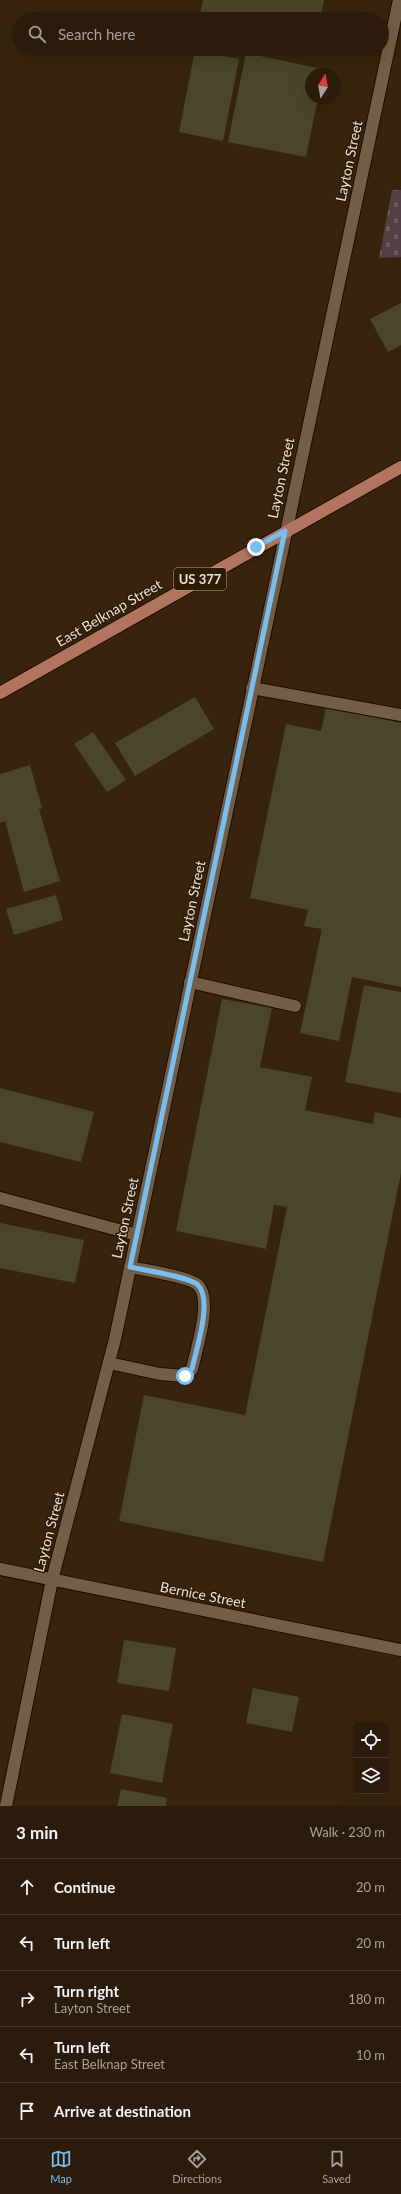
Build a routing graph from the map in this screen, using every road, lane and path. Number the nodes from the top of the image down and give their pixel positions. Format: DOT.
graph roads {
  1 [pos="399,0"];
  2 [pos="389,47"];
  3 [pos="387,56"];
  4 [pos="401,467"];
  5 [pos="285,531"];
  6 [pos="252,688"];
  7 [pos="0,693"];
  8 [pos="401,715"];
  9 [pos="190,982"];
  10 [pos="295,1006"];
  11 [pos="0,1198"];
  12 [pos="137,1235"];
  13 [pos="130,1267"];
  14 [pos="109,1363"];
  15 [pos="0,1569"];
  16 [pos="52,1580"];
  17 [pos="401,1650"];
  18 [pos="6,1806"];
  1 -- 2 [label="street, Layton Street"];
  3 -- 5 [label="street, Layton Street"];
  4 -- 5 [label="main road, East Belknap Street / US 377"];
  5 -- 6 [label="street, Layton Street"];
  5 -- 7 [label="main road, East Belknap Street / US 377"];
  6 -- 8 [label="street"];
  6 -- 9 [label="street, Layton Street"];
  9 -- 10 [label="street"];
  9 -- 12 [label="street, Layton Street"];
  11 -- 12 [label="street"];
  12 -- 13 [label="street, Layton Street"];
  13 -- 14 [label="street, Layton Street"];
  13 -- 14 [label="street"];
  14 -- 16 [label="street, Layton Street"];
  15 -- 16 [label="street, Bernice Street"];
  16 -- 17 [label="street, Bernice Street"];
  16 -- 18 [label="street, Layton Street"];
}
